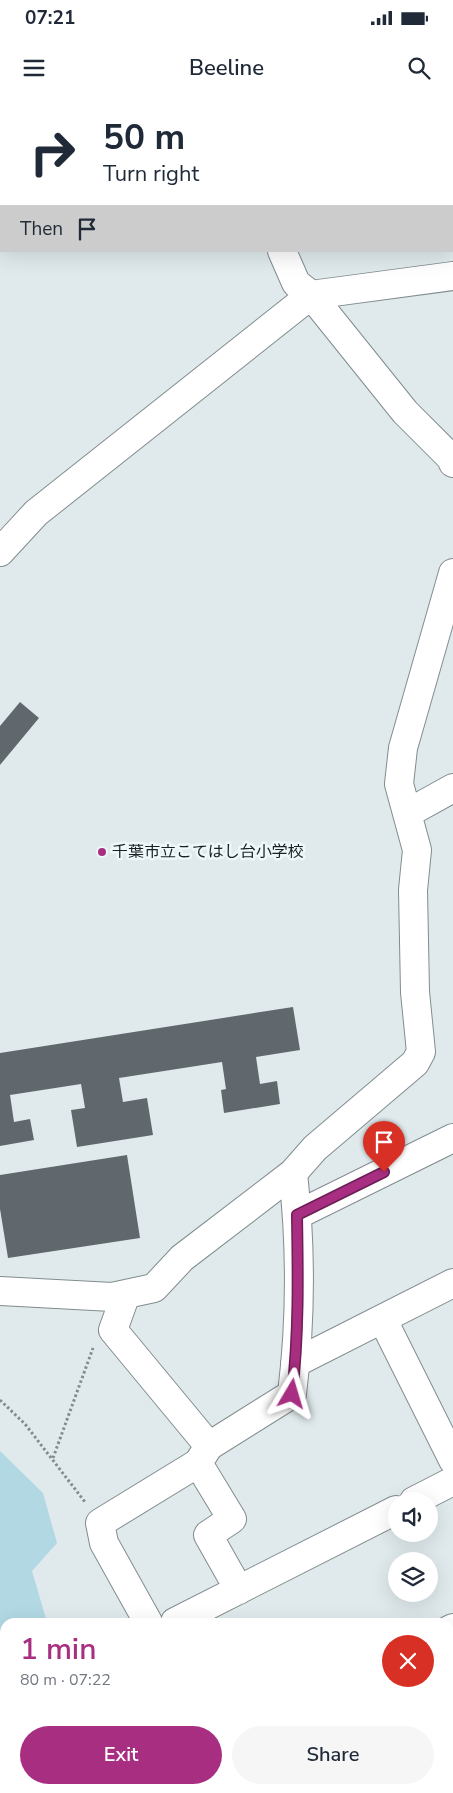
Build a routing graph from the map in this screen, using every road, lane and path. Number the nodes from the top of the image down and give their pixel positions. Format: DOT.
graph roads {
  1 [pos="282,252"];
  2 [pos="453,276"];
  3 [pos="311,295"];
  4 [pos="453,463"];
  5 [pos="0,552"];
  6 [pos="453,573"];
  7 [pos="453,788"];
  8 [pos="408,813"];
  9 [pos="453,1138"];
  10 [pos="293,1173"];
  11 [pos="297,1215"];
  12 [pos="453,1283"];
  13 [pos="0,1291"];
  14 [pos="126,1294"];
  15 [pos="383,1320"];
  16 [pos="96,1342"];
  17 [pos="296,1363"];
  18 [pos="0,1400"];
  19 [pos="204,1455"];
  20 [pos="52,1458"];
  21 [pos="453,1460"];
  22 [pos="453,1481"];
  23 [pos="432,1492"];
  24 [pos="388,1514"];
  25 [pos="100,1523"];
  26 [pos="239,1590"];
  27 [pos="146,1618"];
  28 [pos="183,1618"];
  1 -- 3 [label="street"];
  2 -- 3 [label="street"];
  3 -- 4 [label="street"];
  3 -- 5 [label="street"];
  6 -- 8 [label="street"];
  7 -- 8 [label="street"];
  8 -- 10 [label="street"];
  9 -- 11 [label="street"];
  10 -- 11 [label="street"];
  10 -- 14 [label="street"];
  11 -- 17 [label="street"];
  12 -- 15 [label="street"];
  13 -- 14 [label="street"];
  14 -- 19 [label="street"];
  15 -- 17 [label="street"];
  15 -- 21 [label="street"];
  16 -- 20 [label="path"];
  17 -- 19 [label="street"];
  18 -- 20 [label="path"];
  19 -- 25 [label="street"];
  19 -- 26 [label="street"];
  20 -- 25 [label="path"];
  22 -- 23 [label="street"];
  24 -- 26 [label="street"];
  25 -- 27 [label="street"];
  26 -- 28 [label="street"];
}
